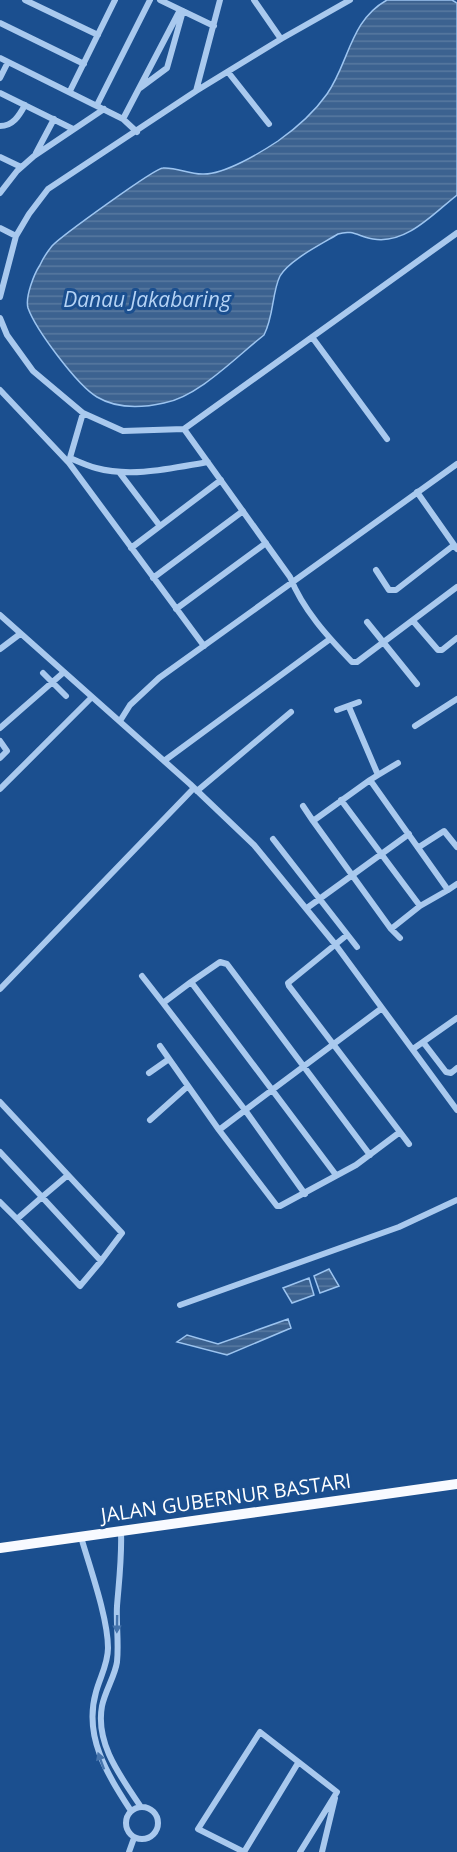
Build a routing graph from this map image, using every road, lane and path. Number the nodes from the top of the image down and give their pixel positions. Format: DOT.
graph roads {
  1 [pos="25,0"];
  2 [pos="114,0"];
  3 [pos="150,0"];
  4 [pos="160,0"];
  5 [pos="220,0"];
  6 [pos="254,0"];
  7 [pos="350,0"];
  8 [pos="181,10"];
  9 [pos="0,23"];
  10 [pos="214,26"];
  11 [pos="98,35"];
  12 [pos="281,39"];
  13 [pos="0,58"];
  14 [pos="8,62"];
  15 [pos="84,64"];
  16 [pos="228,72"];
  17 [pos="0,78"];
  18 [pos="138,89"];
  19 [pos="70,91"];
  20 [pos="196,91"];
  21 [pos="0,93"];
  22 [pos="25,105"];
  23 [pos="97,105"];
  24 [pos="105,109"];
  25 [pos="54,119"];
  26 [pos="123,119"];
  27 [pos="269,124"];
  28 [pos="0,126"];
  29 [pos="73,129"];
  30 [pos="136,132"];
  31 [pos="34,156"];
  32 [pos="0,157"];
  33 [pos="21,167"];
  34 [pos="0,192"];
  35 [pos="0,228"];
  36 [pos="457,233"];
  37 [pos="16,236"];
  38 [pos="0,297"];
  39 [pos="0,318"];
  40 [pos="312,336"];
  41 [pos="0,390"];
  42 [pos="83,413"];
  43 [pos="184,429"];
  44 [pos="387,439"];
  45 [pos="70,461"];
  46 [pos="208,462"];
  47 [pos="457,465"];
  48 [pos="119,472"];
  49 [pos="221,480"];
  50 [pos="417,492"];
  51 [pos="243,511"];
  52 [pos="160,526"];
  53 [pos="266,543"];
  54 [pos="456,547"];
  55 [pos="131,548"];
  56 [pos="376,570"];
  57 [pos="153,578"];
  58 [pos="292,582"];
  59 [pos="457,587"];
  60 [pos="176,609"];
  61 [pos="0,615"];
  62 [pos="413,621"];
  63 [pos="367,622"];
  64 [pos="20,634"];
  65 [pos="457,638"];
  66 [pos="330,639"];
  67 [pos="384,642"];
  68 [pos="204,646"];
  69 [pos="0,649"];
  70 [pos="64,672"];
  71 [pos="43,673"];
  72 [pos="51,683"];
  73 [pos="417,684"];
  74 [pos="66,696"];
  75 [pos="92,698"];
  76 [pos="457,699"];
  77 [pos="359,702"];
  78 [pos="349,706"];
  79 [pos="337,710"];
  80 [pos="291,712"];
  81 [pos="120,721"];
  82 [pos="415,726"];
  83 [pos="0,728"];
  84 [pos="0,741"];
  85 [pos="0,758"];
  86 [pos="164,761"];
  87 [pos="398,763"];
  88 [pos="378,776"];
  89 [pos="370,780"];
  90 [pos="0,789"];
  91 [pos="195,790"];
  92 [pos="341,800"];
  93 [pos="303,806"];
  94 [pos="313,820"];
  95 [pos="409,834"];
  96 [pos="273,839"];
  97 [pos="418,847"];
  98 [pos="457,847"];
  99 [pos="382,854"];
  100 [pos="352,875"];
  101 [pos="457,884"];
  102 [pos="448,890"];
  103 [pos="319,899"];
  104 [pos="420,906"];
  105 [pos="307,908"];
  106 [pos="331,916"];
  107 [pos="320,924"];
  108 [pos="391,929"];
  109 [pos="347,935"];
  110 [pos="400,938"];
  111 [pos="335,944"];
  112 [pos="357,947"];
  113 [pos="142,976"];
  114 [pos="191,982"];
  115 [pos="0,989"];
  116 [pos="163,1003"];
  117 [pos="382,1008"];
  118 [pos="457,1018"];
  119 [pos="423,1042"];
  120 [pos="333,1044"];
  121 [pos="160,1046"];
  122 [pos="413,1049"];
  123 [pos="169,1059"];
  124 [pos="303,1067"];
  125 [pos="457,1068"];
  126 [pos="149,1073"];
  127 [pos="188,1086"];
  128 [pos="272,1090"];
  129 [pos="0,1101"];
  130 [pos="457,1109"];
  131 [pos="245,1110"];
  132 [pos="150,1120"];
  133 [pos="219,1130"];
  134 [pos="400,1132"];
  135 [pos="409,1144"];
  136 [pos="0,1152"];
  137 [pos="370,1155"];
  138 [pos="68,1175"];
  139 [pos="336,1176"];
  140 [pos="305,1194"];
  141 [pos="42,1197"];
  142 [pos="457,1200"];
  143 [pos="0,1202"];
  144 [pos="17,1219"];
  145 [pos="101,1261"];
  146 [pos="180,1305"];
  147 [pos="457,1484"];
  148 [pos="121,1532"];
  149 [pos="81,1538"];
  150 [pos="0,1548"];
  151 [pos="298,1763"];
  152 [pos="337,1792"];
  153 [pos="141,1807"];
  154 [pos="131,1811"];
  155 [pos="134,1838"];
  156 [pos="301,1850"];
  157 [pos="129,1852"];
  158 [pos="244,1852"];
  159 [pos="310,1852"];
  160 [pos="322,1852"];
  1 -- 11 [label="street"];
  2 -- 11 [label="street"];
  3 -- 23 [label="street"];
  4 -- 8 [label="street"];
  5 -- 10 [label="street"];
  6 -- 12 [label="street"];
  7 -- 12 [label="street"];
  8 -- 10 [label="street"];
  8 -- 18 [label="street"];
  8 -- 18 [label="street"];
  9 -- 15 [label="street"];
  10 -- 20 [label="street"];
  11 -- 15 [label="street"];
  12 -- 16 [label="street"];
  13 -- 14 [label="street"];
  14 -- 17 [label="street"];
  14 -- 19 [label="street"];
  15 -- 19 [label="street"];
  16 -- 20 [label="street"];
  16 -- 27 [label="street"];
  18 -- 26 [label="street"];
  19 -- 23 [label="street"];
  20 -- 30 [label="street"];
  21 -- 22 [label="street"];
  22 -- 25 [label="street"];
  22 -- 28 [label="street"];
  23 -- 24 [label="street"];
  24 -- 26 [label="street"];
  24 -- 29 [label="street"];
  25 -- 29 [label="street"];
  25 -- 31 [label="street"];
  26 -- 30 [label="street"];
  29 -- 31 [label="street"];
  30 -- 37 [label="street"];
  31 -- 33 [label="street"];
  32 -- 33 [label="street"];
  33 -- 34 [label="street"];
  35 -- 37 [label="street"];
  36 -- 40 [label="street"];
  37 -- 38 [label="street"];
  39 -- 42 [label="street"];
  40 -- 43 [label="street"];
  40 -- 44 [label="street"];
  41 -- 45 [label="street"];
  42 -- 43 [label="street"];
  42 -- 45 [label="street"];
  43 -- 46 [label="street"];
  45 -- 48 [label="street"];
  45 -- 55 [label="street"];
  46 -- 48 [label="street"];
  46 -- 49 [label="street"];
  47 -- 50 [label="street"];
  48 -- 52 [label="street"];
  49 -- 51 [label="street"];
  49 -- 52 [label="street"];
  50 -- 54 [label="street"];
  50 -- 58 [label="street"];
  51 -- 53 [label="street"];
  51 -- 57 [label="street"];
  52 -- 55 [label="street"];
  53 -- 58 [label="street"];
  53 -- 60 [label="street"];
  54 -- 56 [label="street"];
  55 -- 57 [label="street"];
  57 -- 60 [label="street"];
  58 -- 66 [label="street"];
  58 -- 68 [label="street"];
  59 -- 62 [label="street"];
  60 -- 68 [label="street"];
  61 -- 64 [label="street"];
  62 -- 65 [label="street"];
  62 -- 67 [label="street"];
  63 -- 67 [label="street"];
  64 -- 69 [label="street"];
  64 -- 70 [label="street"];
  66 -- 67 [label="street"];
  66 -- 86 [label="street"];
  67 -- 73 [label="street"];
  68 -- 81 [label="street"];
  70 -- 72 [label="street"];
  70 -- 75 [label="street"];
  71 -- 72 [label="street"];
  72 -- 74 [label="street"];
  72 -- 83 [label="street"];
  75 -- 81 [label="street"];
  75 -- 90 [label="street"];
  76 -- 82 [label="street"];
  77 -- 78 [label="street"];
  78 -- 79 [label="street"];
  78 -- 88 [label="street"];
  80 -- 91 [label="street"];
  81 -- 86 [label="street"];
  84 -- 85 [label="street"];
  86 -- 91 [label="street"];
  87 -- 88 [label="street"];
  88 -- 89 [label="street"];
  89 -- 92 [label="street"];
  89 -- 95 [label="street"];
  91 -- 105 [label="street"];
  91 -- 115 [label="street"];
  92 -- 94 [label="street"];
  92 -- 99 [label="street"];
  93 -- 94 [label="street"];
  94 -- 100 [label="street"];
  95 -- 97 [label="street"];
  95 -- 99 [label="street"];
  96 -- 103 [label="street"];
  97 -- 98 [label="street"];
  97 -- 102 [label="street"];
  99 -- 100 [label="street"];
  99 -- 104 [label="street"];
  100 -- 103 [label="street"];
  100 -- 108 [label="street"];
  101 -- 102 [label="street"];
  102 -- 104 [label="street"];
  103 -- 105 [label="street"];
  103 -- 106 [label="street"];
  104 -- 108 [label="street"];
  105 -- 107 [label="street"];
  106 -- 107 [label="street"];
  106 -- 109 [label="street"];
  107 -- 111 [label="street"];
  108 -- 110 [label="street"];
  109 -- 111 [label="street"];
  109 -- 112 [label="street"];
  111 -- 117 [label="street"];
  111 -- 120 [label="street"];
  113 -- 116 [label="street"];
  114 -- 116 [label="street"];
  114 -- 124 [label="street"];
  114 -- 128 [label="street"];
  116 -- 131 [label="street"];
  117 -- 120 [label="street"];
  117 -- 122 [label="street"];
  118 -- 119 [label="street"];
  119 -- 122 [label="street"];
  119 -- 125 [label="street"];
  120 -- 124 [label="street"];
  120 -- 134 [label="street"];
  121 -- 123 [label="street"];
  122 -- 130 [label="street"];
  123 -- 126 [label="street"];
  123 -- 127 [label="street"];
  124 -- 128 [label="street"];
  124 -- 137 [label="street"];
  127 -- 132 [label="street"];
  127 -- 133 [label="street"];
  128 -- 131 [label="street"];
  128 -- 139 [label="street"];
  129 -- 138 [label="street"];
  131 -- 133 [label="street"];
  131 -- 140 [label="street"];
  133 -- 140 [label="street"];
  134 -- 135 [label="street"];
  134 -- 137 [label="street"];
  136 -- 141 [label="street"];
  137 -- 139 [label="street"];
  138 -- 141 [label="street"];
  138 -- 145 [label="street"];
  139 -- 140 [label="street"];
  141 -- 144 [label="street"];
  141 -- 145 [label="street"];
  142 -- 146 [label="street"];
  143 -- 144 [label="street"];
  144 -- 145 [label="street"];
  147 -- 148 [label="highway, JALAN GUBERNUR BASTARI"];
  148 -- 149 [label="highway, JALAN GUBERNUR BASTARI"];
  148 -- 153 [label="street, one-way"];
  149 -- 150 [label="highway, JALAN GUBERNUR BASTARI"];
  154 -- 149 [label="street, one-way"];
  151 -- 152 [label="street"];
  151 -- 158 [label="street"];
  151 -- 158 [label="street"];
  152 -- 156 [label="street"];
  152 -- 160 [label="street"];
  153 -- 154 [label="street"];
  153 -- 155 [label="street"];
  154 -- 155 [label="street"];
  155 -- 157 [label="street"];
  156 -- 159 [label="street"];
}
